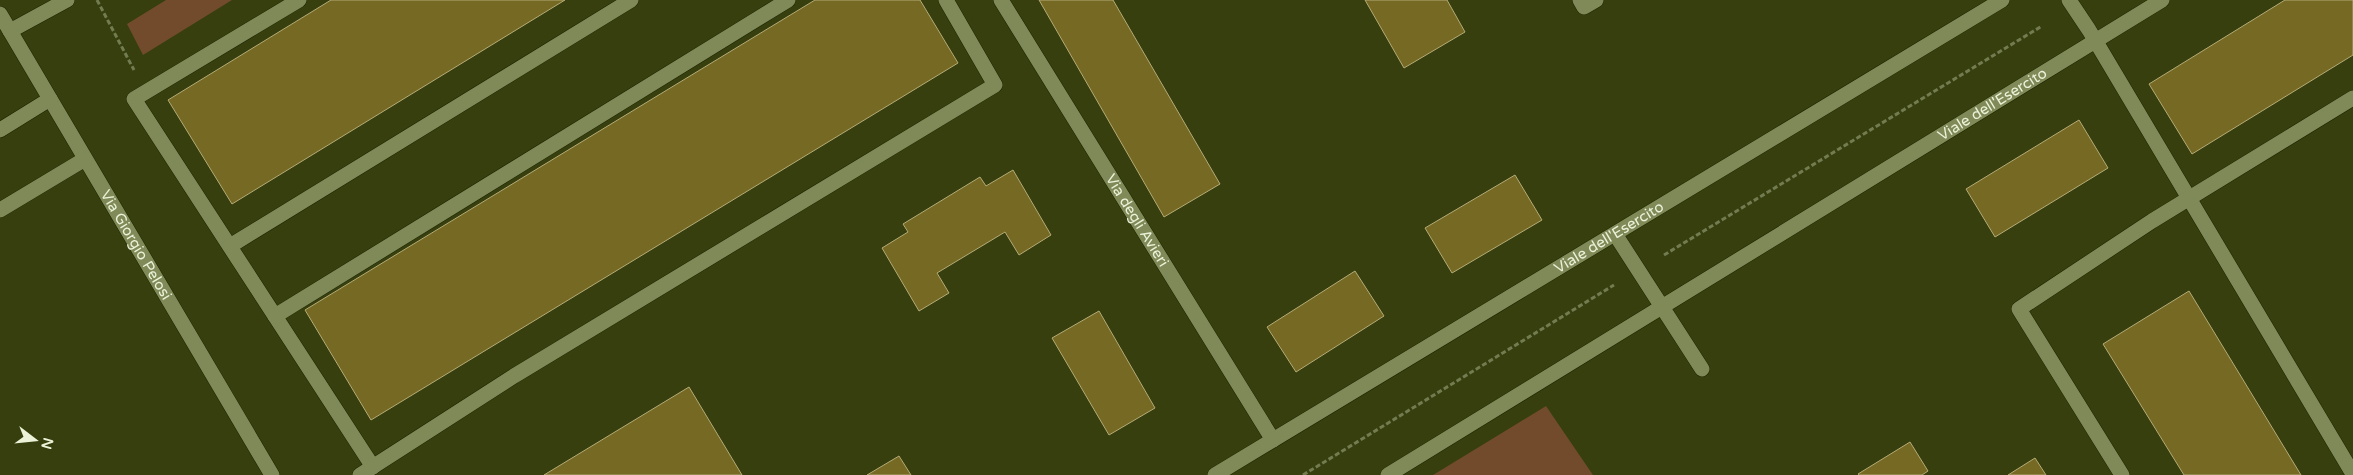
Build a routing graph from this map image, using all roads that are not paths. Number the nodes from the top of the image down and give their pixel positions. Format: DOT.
graph roads {
  1 [pos="68,0"];
  2 [pos="299,0"];
  3 [pos="632,0"];
  4 [pos="788,0"];
  5 [pos="946,0"];
  6 [pos="1001,0"];
  7 [pos="1580,0"];
  8 [pos="1596,0"];
  9 [pos="2002,0"];
  10 [pos="2069,0"];
  11 [pos="2162,0"];
  12 [pos="0,14"];
  13 [pos="10,31"];
  14 [pos="2095,41"];
  15 [pos="2353,98"];
  16 [pos="50,99"];
  17 [pos="0,130"];
  18 [pos="85,159"];
  19 [pos="2189,198"];
  20 [pos="0,210"];
  21 [pos="1615,234"];
  22 [pos="230,246"];
  23 [pos="1664,307"];
  24 [pos="275,316"];
  25 [pos="1702,369"];
  26 [pos="1273,440"];
  27 [pos="366,471"];
  28 [pos="2353,474"];
  29 [pos="272,475"];
  30 [pos="1215,475"];
  31 [pos="1388,475"];
  32 [pos="2122,475"];
  1 -- 13 [label="street"];
  2 -- 22 [label="street"];
  3 -- 22 [label="street"];
  4 -- 24 [label="street"];
  5 -- 27 [label="street"];
  6 -- 26 [label="street, Via degli Avieri"];
  7 -- 8 [label="street"];
  9 -- 21 [label="street, Viale dell'Esercito"];
  10 -- 14 [label="street"];
  11 -- 14 [label="street, Viale dell'Esercito"];
  12 -- 13 [label="street, Via Giorgio Pelosi"];
  13 -- 16 [label="street, Via Giorgio Pelosi"];
  14 -- 19 [label="street"];
  14 -- 23 [label="street, Viale dell'Esercito"];
  15 -- 19 [label="street"];
  16 -- 17 [label="street"];
  16 -- 18 [label="street, Via Giorgio Pelosi"];
  18 -- 20 [label="street"];
  18 -- 29 [label="street, Via Giorgio Pelosi"];
  19 -- 28 [label="street"];
  19 -- 32 [label="street"];
  21 -- 23 [label="street"];
  21 -- 26 [label="street, Viale dell'Esercito"];
  22 -- 24 [label="street"];
  23 -- 25 [label="street"];
  23 -- 31 [label="street, Viale dell'Esercito"];
  24 -- 27 [label="street"];
  26 -- 30 [label="street, Viale dell'Esercito"];
}
